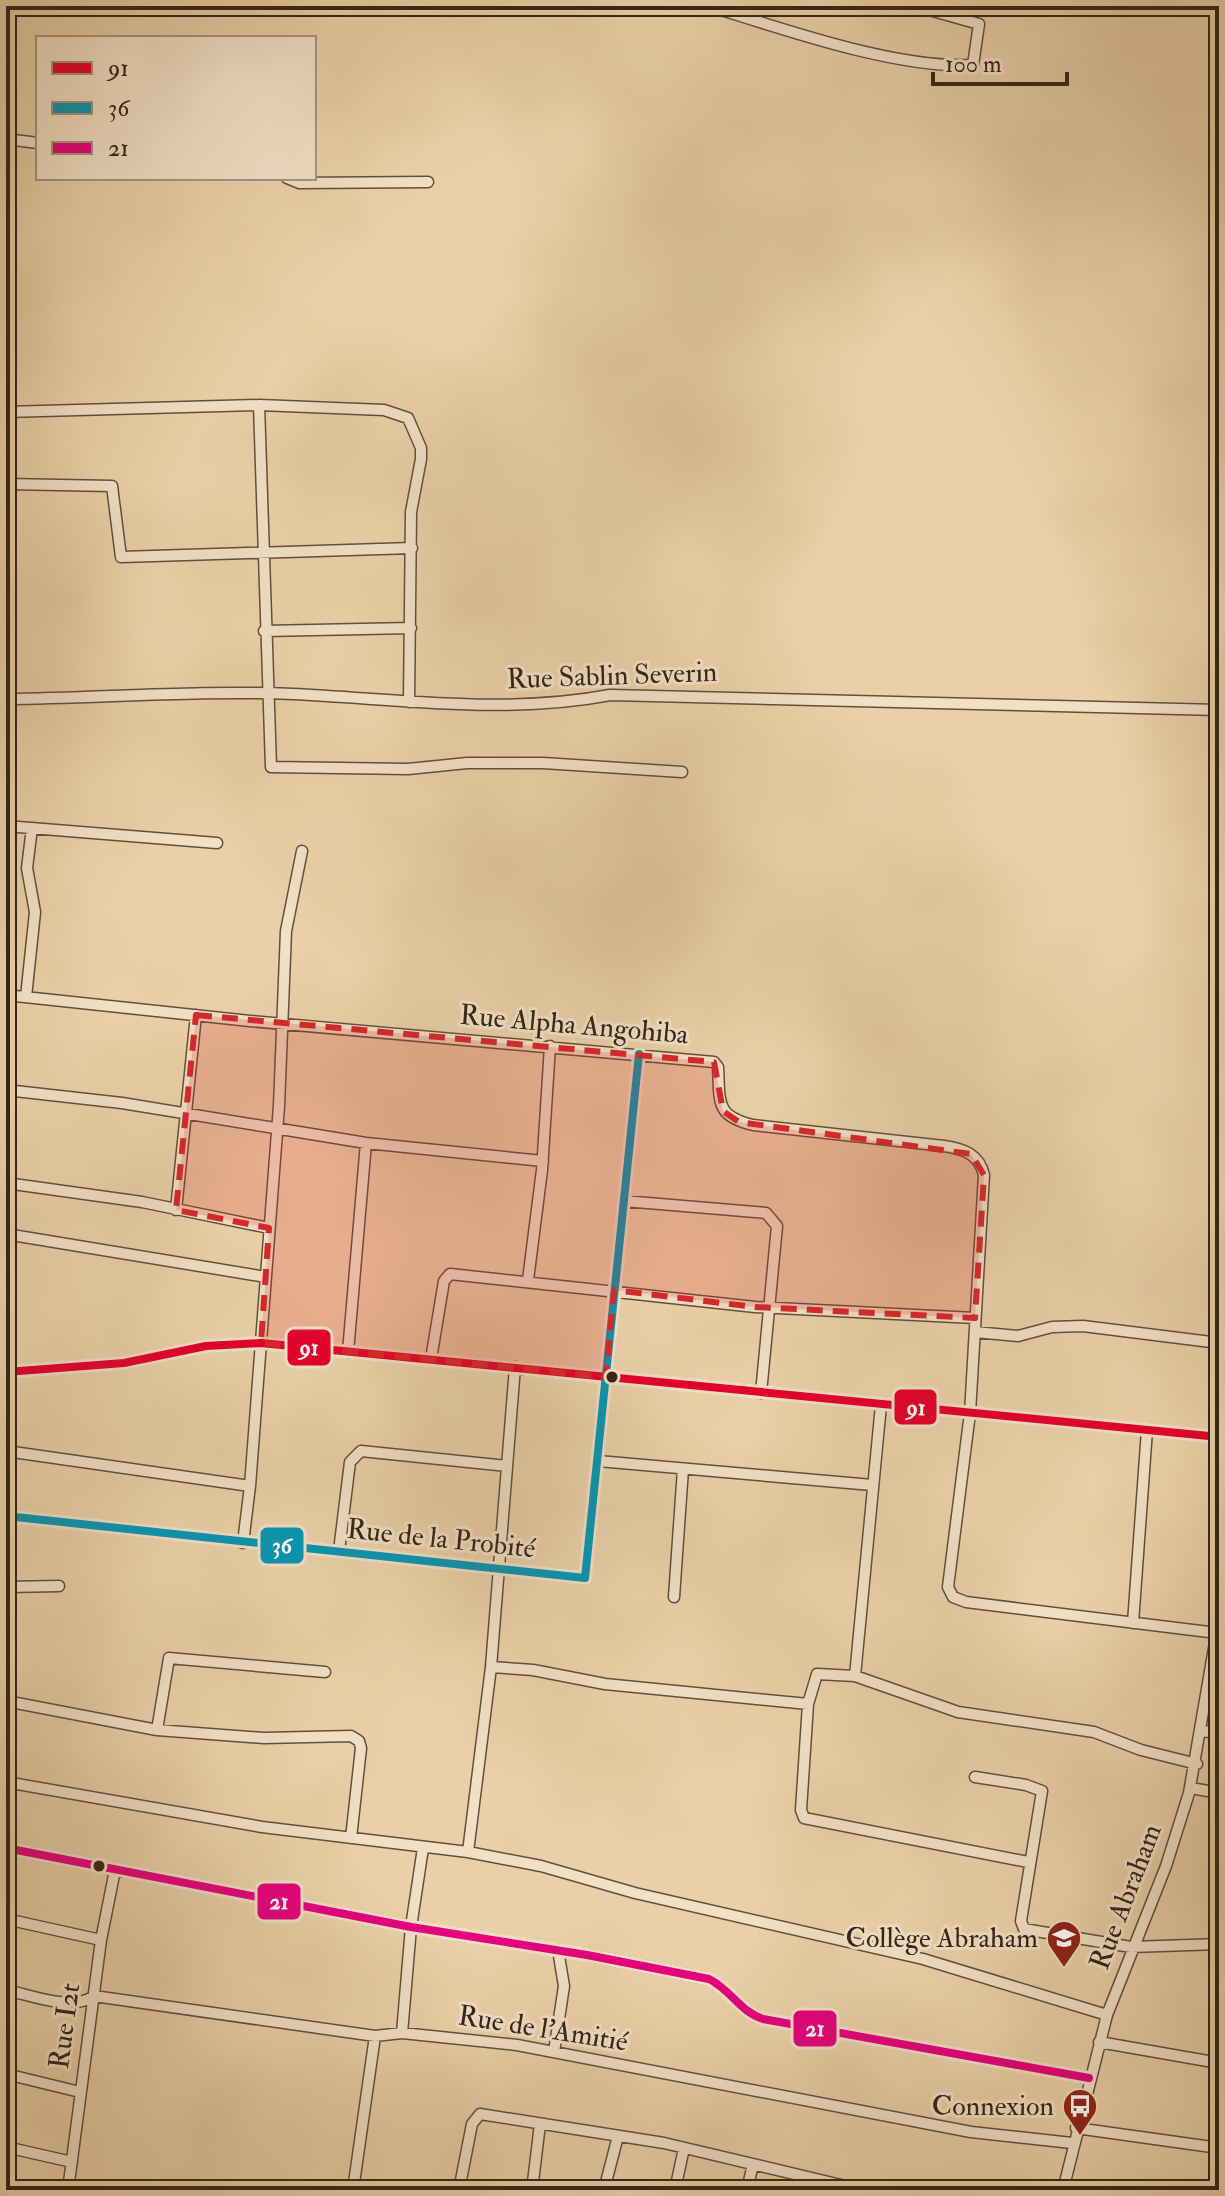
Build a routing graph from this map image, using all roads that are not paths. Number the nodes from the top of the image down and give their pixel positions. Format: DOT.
graph roads {
  1 [pos="709,6"];
  2 [pos="915,6"];
  3 [pos="6,139"];
  4 [pos="36,143"];
  5 [pos="292,180"];
  6 [pos="428,182"];
  7 [pos="259,405"];
  8 [pos="6,412"];
  9 [pos="6,484"];
  10 [pos="412,548"];
  11 [pos="262,551"];
  12 [pos="411,628"];
  13 [pos="264,631"];
  14 [pos="266,693"];
  15 [pos="6,699"];
  16 [pos="409,702"];
  17 [pos="1219,710"];
  18 [pos="682,772"];
  19 [pos="6,826"];
  20 [pos="32,828"];
  21 [pos="217,843"];
  22 [pos="302,851"];
  23 [pos="6,995"];
  24 [pos="26,997"];
  25 [pos="196,1015"];
  26 [pos="284,1024"];
  27 [pos="550,1046"];
  28 [pos="639,1054"];
  29 [pos="6,1090"];
  30 [pos="186,1112"];
  31 [pos="277,1125"];
  32 [pos="366,1143"];
  33 [pos="543,1161"];
  34 [pos="6,1183"];
  35 [pos="624,1201"];
  36 [pos="176,1210"];
  37 [pos="269,1228"];
  38 [pos="6,1234"];
  39 [pos="266,1277"];
  40 [pos="528,1280"];
  41 [pos="614,1290"];
  42 [pos="772,1307"];
  43 [pos="975,1318"];
  44 [pos="975,1332"];
  45 [pos="261,1343"];
  46 [pos="1219,1343"];
  47 [pos="348,1352"];
  48 [pos="431,1359"];
  49 [pos="515,1367"];
  50 [pos="6,1372"];
  51 [pos="606,1377"];
  52 [pos="761,1393"];
  53 [pos="881,1405"];
  54 [pos="970,1413"];
  55 [pos="1147,1430"];
  56 [pos="1219,1437"];
  57 [pos="6,1451"];
  58 [pos="598,1461"];
  59 [pos="507,1466"];
  60 [pos="683,1469"];
  61 [pos="872,1485"];
  62 [pos="250,1486"];
  63 [pos="6,1516"];
  64 [pos="243,1543"];
  65 [pos="339,1551"];
  66 [pos="500,1568"];
  67 [pos="59,1586"];
  68 [pos="6,1587"];
  69 [pos="674,1597"];
  70 [pos="1219,1619"];
  71 [pos="1133,1623"];
  72 [pos="1217,1633"];
  73 [pos="491,1667"];
  74 [pos="325,1672"];
  75 [pos="855,1676"];
  76 [pos="6,1701"];
  77 [pos="808,1704"];
  78 [pos="157,1730"];
  79 [pos="1202,1731"];
  80 [pos="1219,1733"];
  81 [pos="1197,1764"];
  82 [pos="975,1777"];
  83 [pos="6,1782"];
  84 [pos="1191,1788"];
  85 [pos="1219,1793"];
  86 [pos="351,1838"];
  87 [pos="6,1848"];
  88 [pos="423,1848"];
  89 [pos="468,1852"];
  90 [pos="1028,1862"];
  91 [pos="115,1870"];
  92 [pos="6,1919"];
  93 [pos="411,1927"];
  94 [pos="101,1940"];
  95 [pos="1219,1944"];
  96 [pos="1131,1947"];
  97 [pos="558,1950"];
  98 [pos="6,1990"];
  99 [pos="94,1996"];
  100 [pos="1107,2015"];
  101 [pos="402,2033"];
  102 [pos="375,2036"];
  103 [pos="1099,2042"];
  104 [pos="554,2052"];
  105 [pos="1219,2063"];
  106 [pos="6,2074"];
  107 [pos="1089,2078"];
  108 [pos="80,2092"];
  109 [pos="540,2124"];
  110 [pos="1076,2128"];
  111 [pos="618,2136"];
  112 [pos="1072,2143"];
  113 [pos="6,2147"];
  114 [pos="684,2148"];
  115 [pos="1219,2148"];
  116 [pos="72,2162"];
  117 [pos="753,2164"];
  118 [pos="822,2186"];
  119 [pos="68,2190"];
  120 [pos="353,2190"];
  121 [pos="459,2190"];
  122 [pos="532,2190"];
  123 [pos="604,2190"];
  124 [pos="675,2190"];
  125 [pos="747,2190"];
  126 [pos="862,2190"];
  127 [pos="1063,2190"];
  1 -- 2 [label="street"];
  3 -- 4 [label="street"];
  5 -- 6 [label="street"];
  7 -- 8 [label="street"];
  7 -- 10 [label="street"];
  7 -- 11 [label="street"];
  9 -- 11 [label="street"];
  10 -- 11 [label="street"];
  10 -- 12 [label="street"];
  11 -- 13 [label="street"];
  12 -- 13 [label="street"];
  12 -- 16 [label="street"];
  13 -- 14 [label="street"];
  14 -- 15 [label="street, Rue Sablin Severin"];
  14 -- 16 [label="street, Rue Sablin Severin"];
  14 -- 18 [label="street"];
  16 -- 17 [label="street, Rue Sablin Severin"];
  19 -- 20 [label="street"];
  20 -- 21 [label="street"];
  20 -- 24 [label="street"];
  22 -- 26 [label="street"];
  23 -- 24 [label="street, Rue Alpha Angohiba"];
  24 -- 25 [label="street, Rue Alpha Angohiba"];
  25 -- 26 [label="street, Rue Alpha Angohiba"];
  25 -- 30 [label="street"];
  26 -- 27 [label="street, Rue Alpha Angohiba"];
  26 -- 31 [label="street"];
  27 -- 28 [label="street, Rue Alpha Angohiba"];
  27 -- 33 [label="street"];
  28 -- 35 [label="street, Rue de la Probité"];
  28 -- 43 [label="street, Rue Alpha Angohiba"];
  29 -- 30 [label="street"];
  30 -- 31 [label="street"];
  30 -- 36 [label="street"];
  31 -- 32 [label="street"];
  31 -- 37 [label="street"];
  32 -- 33 [label="street"];
  32 -- 47 [label="street"];
  33 -- 40 [label="street"];
  34 -- 36 [label="street"];
  35 -- 41 [label="street, Rue de la Probité"];
  35 -- 42 [label="street"];
  36 -- 37 [label="street"];
  37 -- 39 [label="street"];
  38 -- 39 [label="street"];
  39 -- 45 [label="street"];
  40 -- 41 [label="street"];
  40 -- 48 [label="street"];
  41 -- 42 [label="street"];
  41 -- 51 [label="street, Rue de la Probité"];
  42 -- 43 [label="street"];
  42 -- 52 [label="street"];
  43 -- 44 [label="street, Rue Alpha Angohiba"];
  44 -- 46 [label="street"];
  44 -- 54 [label="street, Rue Alpha Angohiba"];
  45 -- 47 [label="street"];
  45 -- 50 [label="street"];
  45 -- 62 [label="street"];
  47 -- 48 [label="street"];
  48 -- 49 [label="street"];
  49 -- 51 [label="street"];
  49 -- 59 [label="street"];
  51 -- 52 [label="street"];
  51 -- 58 [label="street, Rue de la Probité"];
  52 -- 53 [label="street"];
  53 -- 54 [label="street"];
  53 -- 61 [label="street"];
  54 -- 55 [label="street"];
  54 -- 71 [label="street, Rue Alpha Angohiba"];
  55 -- 56 [label="street"];
  55 -- 71 [label="street"];
  57 -- 62 [label="street"];
  58 -- 60 [label="street"];
  58 -- 66 [label="street, Rue de la Probité"];
  59 -- 65 [label="street"];
  59 -- 66 [label="street"];
  60 -- 61 [label="street"];
  60 -- 69 [label="street"];
  61 -- 75 [label="street"];
  62 -- 64 [label="street"];
  63 -- 64 [label="street, Rue de la Probité"];
  64 -- 65 [label="street, Rue de la Probité"];
  65 -- 66 [label="street, Rue de la Probité"];
  66 -- 73 [label="street"];
  67 -- 68 [label="street"];
  70 -- 72 [label="street, Rue Abraham"];
  71 -- 72 [label="street"];
  72 -- 79 [label="street, Rue Abraham"];
  73 -- 77 [label="street"];
  73 -- 89 [label="street"];
  74 -- 78 [label="street"];
  75 -- 77 [label="street"];
  75 -- 81 [label="street"];
  76 -- 78 [label="street"];
  77 -- 90 [label="street"];
  78 -- 86 [label="street"];
  79 -- 80 [label="street"];
  79 -- 81 [label="street, Rue Abraham"];
  81 -- 84 [label="street, Rue Abraham"];
  82 -- 90 [label="street"];
  83 -- 86 [label="street"];
  84 -- 85 [label="street"];
  84 -- 96 [label="street, Rue Abraham"];
  86 -- 88 [label="street"];
  87 -- 91 [label="street"];
  88 -- 89 [label="street"];
  88 -- 93 [label="street"];
  89 -- 100 [label="street"];
  90 -- 96 [label="street"];
  91 -- 93 [label="street"];
  91 -- 94 [label="street, Rue I2t"];
  92 -- 94 [label="street"];
  93 -- 97 [label="street"];
  93 -- 101 [label="street"];
  94 -- 99 [label="street, Rue I2t"];
  95 -- 96 [label="street"];
  96 -- 100 [label="street, Rue Abraham"];
  97 -- 104 [label="street"];
  97 -- 107 [label="street"];
  98 -- 99 [label="street, Rue de l'Amitié"];
  99 -- 102 [label="street, Rue de l'Amitié"];
  99 -- 108 [label="street, Rue I2t"];
  100 -- 103 [label="street, Rue Abraham"];
  101 -- 102 [label="street, Rue de l'Amitié"];
  101 -- 104 [label="street, Rue de l'Amitié"];
  102 -- 120 [label="street"];
  103 -- 105 [label="street"];
  103 -- 107 [label="street, Rue Abraham"];
  104 -- 112 [label="street, Rue de l'Amitié"];
  106 -- 108 [label="street"];
  107 -- 110 [label="street, Rue Abraham"];
  108 -- 116 [label="street, Rue I2t"];
  109 -- 111 [label="street"];
  109 -- 121 [label="street"];
  109 -- 122 [label="street"];
  110 -- 112 [label="street, Rue Abraham"];
  110 -- 115 [label="street"];
  111 -- 114 [label="street"];
  111 -- 123 [label="street"];
  112 -- 127 [label="street, Rue Abraham"];
  113 -- 116 [label="street"];
  114 -- 117 [label="street"];
  114 -- 124 [label="street"];
  116 -- 119 [label="street, Rue I2t"];
  117 -- 118 [label="street"];
  117 -- 125 [label="street"];
  118 -- 126 [label="street"];
}
